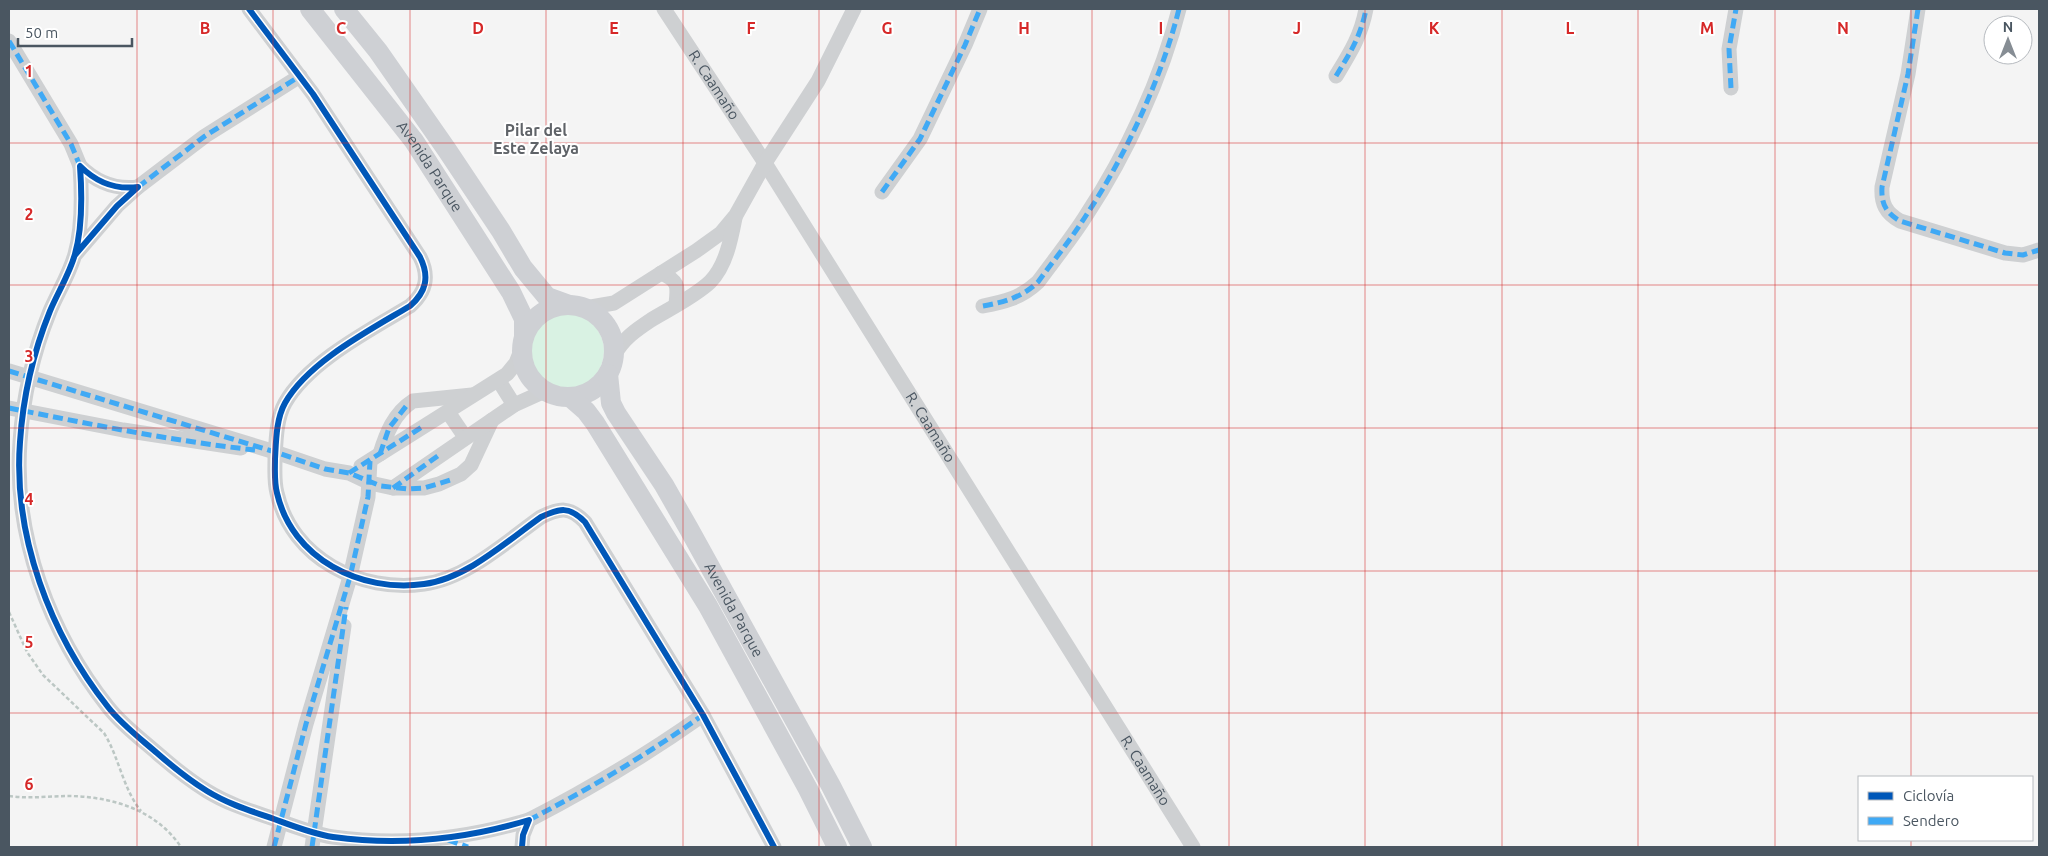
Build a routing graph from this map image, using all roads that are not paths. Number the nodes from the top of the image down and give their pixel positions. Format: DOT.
graph roads {
  1 [pos="249,9"];
  2 [pos="310,9"];
  3 [pos="344,9"];
  4 [pos="664,9"];
  5 [pos="854,9"];
  6 [pos="980,9"];
  7 [pos="1180,9"];
  8 [pos="1366,9"];
  9 [pos="1736,9"];
  10 [pos="1918,9"];
  11 [pos="9,41"];
  12 [pos="300,76"];
  13 [pos="1336,76"];
  14 [pos="1730,88"];
  15 [pos="765,163"];
  16 [pos="80,166"];
  17 [pos="138,187"];
  18 [pos="882,192"];
  19 [pos="736,215"];
  20 [pos="2039,250"];
  21 [pos="75,254"];
  22 [pos="661,273"];
  23 [pos="676,304"];
  24 [pos="577,306"];
  25 [pos="983,306"];
  26 [pos="523,342"];
  27 [pos="614,354"];
  28 [pos="9,372"];
  29 [pos="608,374"];
  30 [pos="28,377"];
  31 [pos="498,381"];
  32 [pos="545,391"];
  33 [pos="477,394"];
  34 [pos="570,397"];
  35 [pos="514,405"];
  36 [pos="16,409"];
  37 [pos="448,412"];
  38 [pos="492,420"];
  39 [pos="465,438"];
  40 [pos="276,452"];
  41 [pos="375,457"];
  42 [pos="349,473"];
  43 [pos="370,483"];
  44 [pos="392,488"];
  45 [pos="350,577"];
  46 [pos="703,715"];
  47 [pos="528,820"];
  48 [pos="280,821"];
  49 [pos="446,839"];
  50 [pos="313,840"];
  51 [pos="274,847"];
  52 [pos="468,847"];
  53 [pos="522,847"];
  54 [pos="774,847"];
  55 [pos="837,847"];
  56 [pos="862,847"];
  57 [pos="1194,847"];
  1 -- 12 [label="street"];
  2 -- 26 [label="street, Avenida Parque"];
  3 -- 24 [label="street, Avenida Parque"];
  4 -- 15 [label="street, R. Caamaño"];
  5 -- 15 [label="street"];
  6 -- 18 [label="street"];
  7 -- 25 [label="street"];
  8 -- 13 [label="street"];
  9 -- 14 [label="street"];
  10 -- 20 [label="street"];
  11 -- 16 [label="street"];
  12 -- 17 [label="street"];
  12 -- 40 [label="street"];
  15 -- 19 [label="street"];
  15 -- 57 [label="street, R. Caamaño"];
  16 -- 17 [label="street"];
  16 -- 21 [label="street"];
  17 -- 21 [label="street"];
  19 -- 22 [label="street"];
  19 -- 23 [label="street"];
  21 -- 30 [label="street"];
  22 -- 23 [label="street"];
  22 -- 24 [label="street"];
  23 -- 27 [label="street"];
  24 -- 26 [label="street"];
  24 -- 27 [label="street"];
  26 -- 31 [label="street"];
  26 -- 32 [label="street"];
  27 -- 29 [label="street"];
  28 -- 30 [label="street"];
  29 -- 34 [label="street"];
  29 -- 56 [label="street, Avenida Parque"];
  30 -- 36 [label="street"];
  30 -- 40 [label="street"];
  31 -- 33 [label="street"];
  31 -- 35 [label="street"];
  32 -- 34 [label="street"];
  32 -- 35 [label="street"];
  33 -- 37 [label="street"];
  33 -- 41 [label="street"];
  34 -- 55 [label="street, Avenida Parque"];
  35 -- 38 [label="street"];
  36 -- 40 [label="street"];
  36 -- 48 [label="street"];
  37 -- 39 [label="street"];
  37 -- 41 [label="street"];
  38 -- 39 [label="street"];
  38 -- 44 [label="street"];
  39 -- 44 [label="street"];
  40 -- 42 [label="street"];
  40 -- 45 [label="street"];
  41 -- 42 [label="street"];
  41 -- 43 [label="street"];
  42 -- 43 [label="street"];
  43 -- 44 [label="street"];
  43 -- 45 [label="street"];
  45 -- 46 [label="street"];
  45 -- 48 [label="street"];
  45 -- 50 [label="street"];
  46 -- 47 [label="street"];
  46 -- 54 [label="street"];
  47 -- 49 [label="street"];
  47 -- 53 [label="street"];
  48 -- 50 [label="street"];
  48 -- 51 [label="street"];
  49 -- 50 [label="street"];
  49 -- 52 [label="street"];
}
